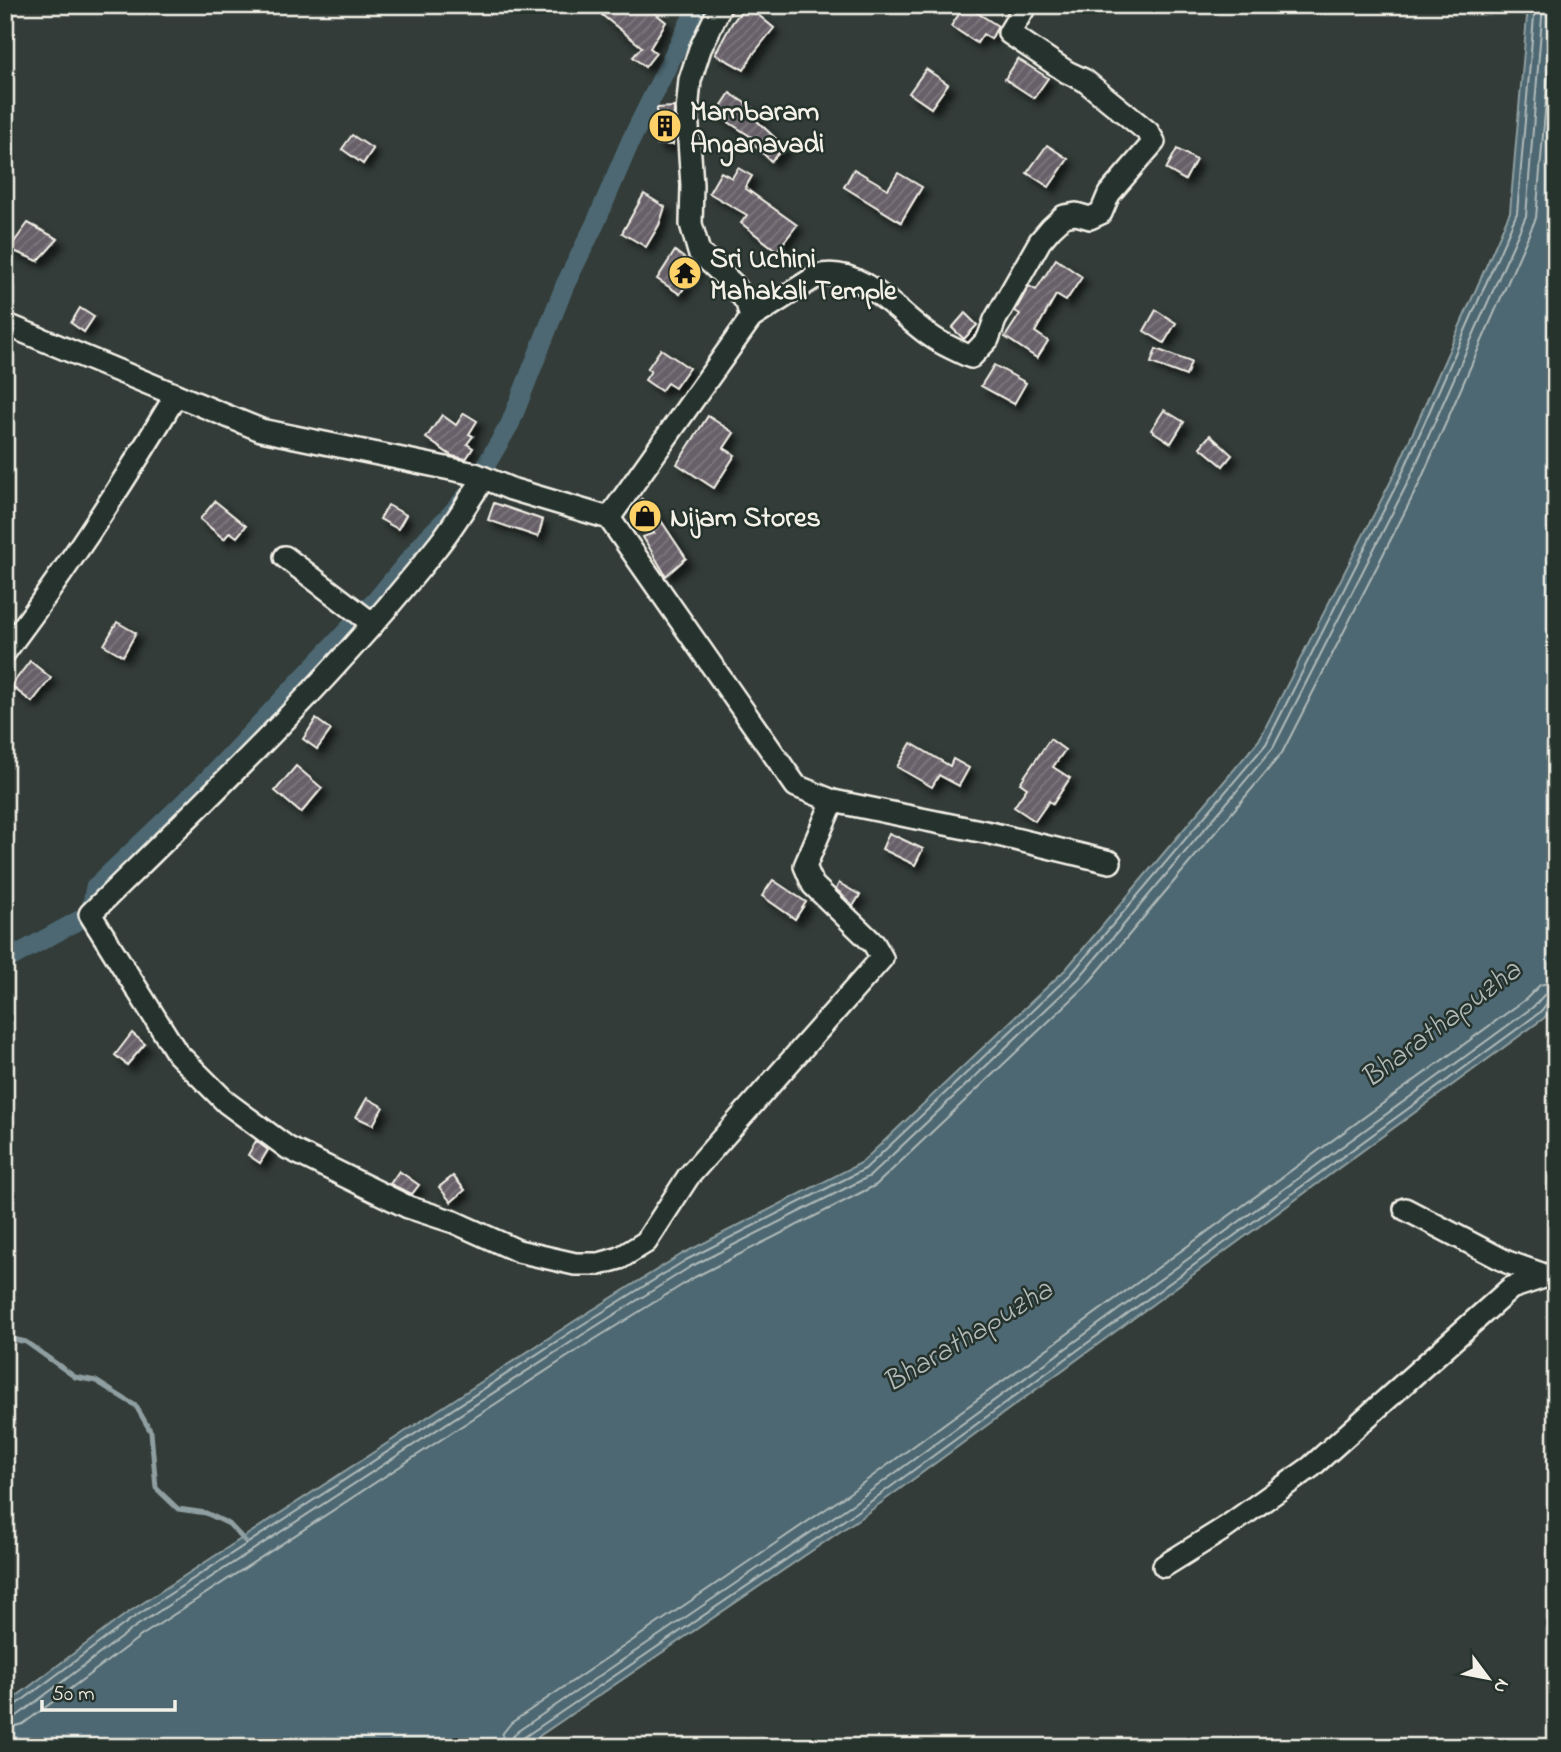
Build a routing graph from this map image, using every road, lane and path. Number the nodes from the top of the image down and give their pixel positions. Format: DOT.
graph roads {
  1 [pos="721,5"];
  2 [pos="1026,5"];
  3 [pos="751,318"];
  4 [pos="5,324"];
  5 [pos="176,395"];
  6 [pos="484,478"];
  7 [pos="608,518"];
  8 [pos="285,558"];
  9 [pos="373,624"];
  10 [pos="5,652"];
  11 [pos="833,801"];
  12 [pos="1110,862"];
  13 [pos="1405,1209"];
  14 [pos="1551,1277"];
  15 [pos="1164,1566"];
  1 -- 3 [label="street"];
  2 -- 3 [label="street"];
  3 -- 7 [label="street"];
  4 -- 5 [label="street"];
  5 -- 6 [label="street"];
  5 -- 10 [label="street"];
  6 -- 7 [label="street"];
  6 -- 9 [label="street"];
  7 -- 11 [label="street"];
  8 -- 9 [label="street"];
  9 -- 11 [label="street"];
  11 -- 12 [label="street"];
  13 -- 14 [label="street"];
  14 -- 15 [label="street"];
}
